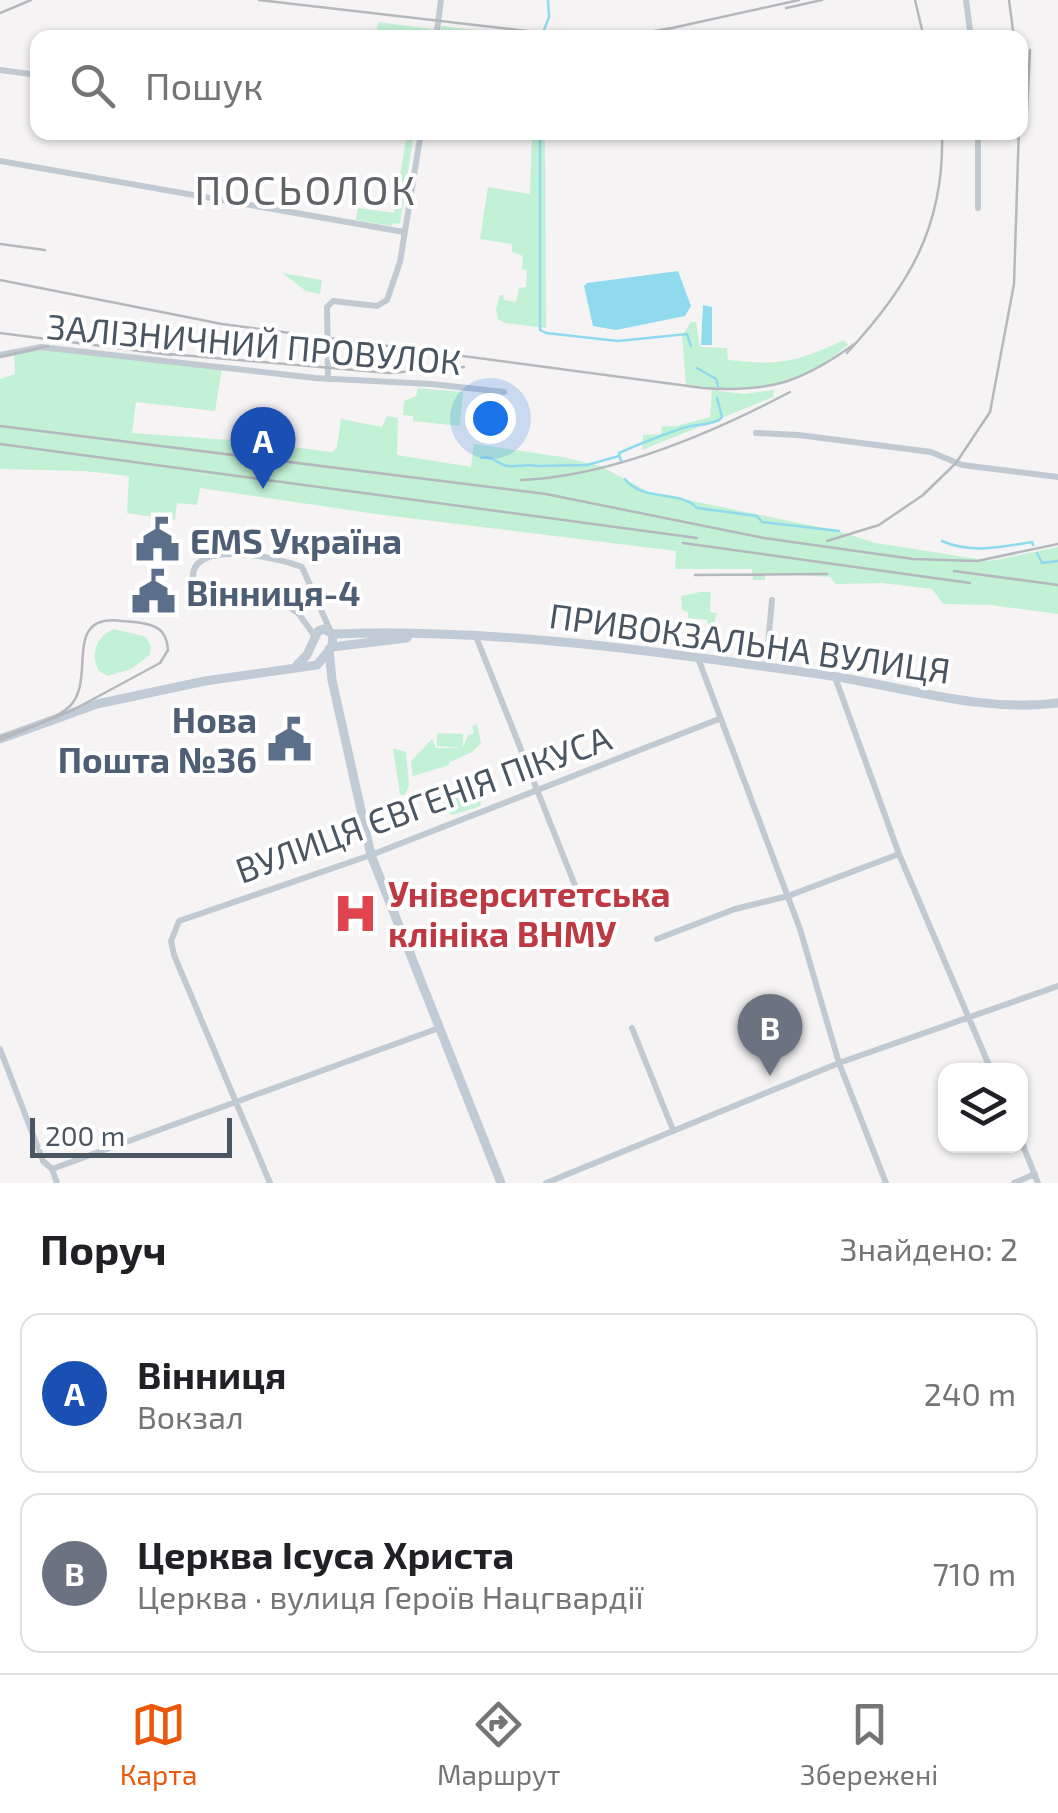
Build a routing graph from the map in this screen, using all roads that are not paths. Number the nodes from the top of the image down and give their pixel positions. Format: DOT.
graph roads {
  1 [pos="441,0"];
  2 [pos="966,0"];
  3 [pos="437,30"];
  4 [pos="970,30"];
  5 [pos="0,70"];
  6 [pos="30,74"];
  7 [pos="420,140"];
  8 [pos="978,140"];
  9 [pos="0,161"];
  10 [pos="978,208"];
  11 [pos="404,232"];
  12 [pos="0,354"];
  13 [pos="328,379"];
  14 [pos="504,392"];
  15 [pos="756,433"];
  16 [pos="1058,477"];
  17 [pos="772,600"];
  18 [pos="332,633"];
  19 [pos="474,633"];
  20 [pos="434,634"];
  21 [pos="313,640"];
  22 [pos="346,647"];
  23 [pos="329,649"];
  24 [pos="698,657"];
  25 [pos="317,664"];
  26 [pos="297,665"];
  27 [pos="766,667"];
  28 [pos="835,676"];
  29 [pos="332,680"];
  30 [pos="1058,703"];
  31 [pos="718,719"];
  32 [pos="0,739"];
  33 [pos="536,790"];
  34 [pos="899,854"];
  35 [pos="371,855"];
  36 [pos="788,896"];
  37 [pos="584,908"];
  38 [pos="657,939"];
  39 [pos="1058,986"];
  40 [pos="968,1018"];
  41 [pos="439,1028"];
  42 [pos="632,1028"];
  43 [pos="0,1048"];
  44 [pos="839,1063"];
  45 [pos="988,1063"];
  46 [pos="236,1102"];
  47 [pos="673,1130"];
  48 [pos="1026,1153"];
  49 [pos="52,1170"];
  50 [pos="1035,1174"];
  51 [pos="57,1183"];
  52 [pos="270,1183"];
  53 [pos="501,1183"];
  54 [pos="546,1183"];
  55 [pos="886,1183"];
  56 [pos="1014,1183"];
  57 [pos="1038,1183"];
  1 -- 3 [label="street"];
  2 -- 4 [label="street"];
  5 -- 6 [label="street"];
  7 -- 11 [label="street"];
  8 -- 10 [label="street"];
  9 -- 11 [label="street"];
  11 -- 13 [label="street"];
  12 -- 13 [label="street, ЗАЛІЗНИЧНИЙ ПРОВУЛОК"];
  13 -- 14 [label="street, ЗАЛІЗНИЧНИЙ ПРОВУЛОК"];
  15 -- 16 [label="street"];
  17 -- 27 [label="street"];
  18 -- 20 [label="main road"];
  18 -- 21 [label="main road"];
  18 -- 21 [label="street"];
  18 -- 23 [label="main road"];
  19 -- 20 [label="main road, ПРИВОКЗАЛЬНА ВУЛИЦЯ"];
  19 -- 24 [label="main road, ПРИВОКЗАЛЬНА ВУЛИЦЯ"];
  19 -- 33 [label="street"];
  20 -- 22 [label="main road"];
  21 -- 23 [label="main road"];
  21 -- 25 [label="main road"];
  21 -- 26 [label="main road"];
  22 -- 23 [label="main road"];
  22 -- 29 [label="main road"];
  23 -- 25 [label="main road"];
  23 -- 29 [label="main road"];
  24 -- 27 [label="main road, ПРИВОКЗАЛЬНА ВУЛИЦЯ"];
  24 -- 31 [label="street"];
  25 -- 26 [label="main road"];
  25 -- 29 [label="main road"];
  26 -- 32 [label="main road"];
  27 -- 28 [label="main road, ПРИВОКЗАЛЬНА ВУЛИЦЯ"];
  28 -- 30 [label="main road, ПРИВОКЗАЛЬНА ВУЛИЦЯ"];
  28 -- 34 [label="street"];
  29 -- 35 [label="main road"];
  31 -- 33 [label="street, ВУЛИЦЯ ЄВГЕНІЯ ПІКУСА"];
  31 -- 36 [label="street"];
  33 -- 35 [label="street, ВУЛИЦЯ ЄВГЕНІЯ ПІКУСА"];
  33 -- 37 [label="street"];
  34 -- 36 [label="street"];
  34 -- 40 [label="street"];
  35 -- 41 [label="main road"];
  35 -- 46 [label="street, ВУЛИЦЯ ЄВГЕНІЯ ПІКУСА"];
  36 -- 38 [label="street"];
  36 -- 44 [label="street"];
  39 -- 40 [label="street"];
  40 -- 44 [label="street"];
  40 -- 45 [label="street"];
  41 -- 46 [label="street"];
  41 -- 53 [label="main road"];
  42 -- 47 [label="street"];
  43 -- 49 [label="street"];
  44 -- 47 [label="street"];
  44 -- 55 [label="street"];
  46 -- 49 [label="street"];
  46 -- 52 [label="street"];
  47 -- 54 [label="street"];
  48 -- 50 [label="street"];
  49 -- 51 [label="street"];
  50 -- 56 [label="street"];
  50 -- 57 [label="street"];
}
